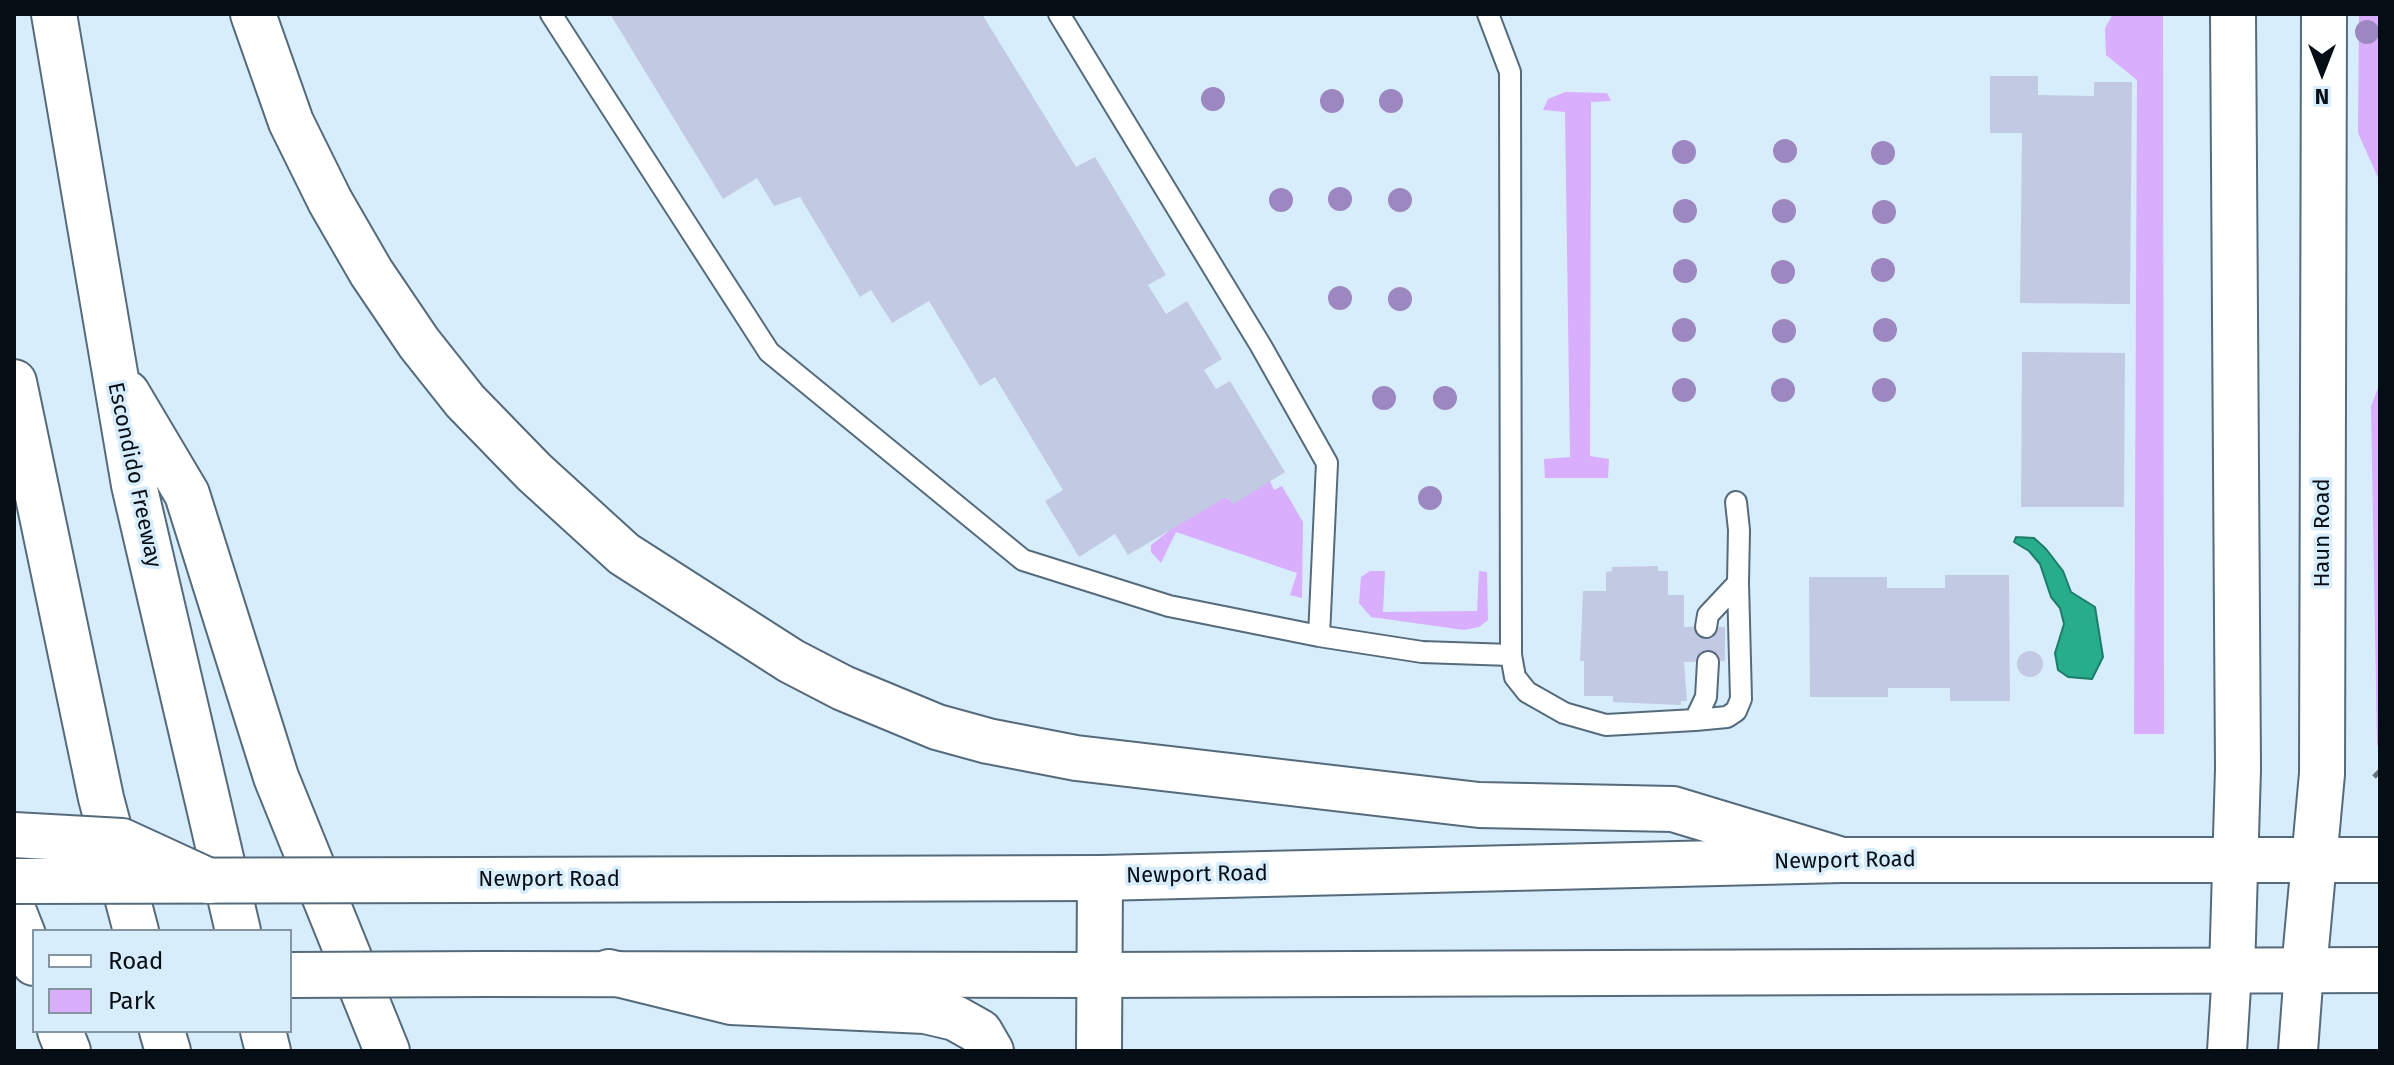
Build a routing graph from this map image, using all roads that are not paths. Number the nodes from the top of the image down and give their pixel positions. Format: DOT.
graph roads {
  1 [pos="54,14"];
  2 [pos="253,14"];
  3 [pos="551,14"];
  4 [pos="1059,14"];
  5 [pos="1488,14"];
  6 [pos="2233,14"];
  7 [pos="2324,14"];
  8 [pos="111,365"];
  9 [pos="14,382"];
  10 [pos="1736,502"];
  11 [pos="1738,583"];
  12 [pos="1706,627"];
  13 [pos="1319,636"];
  14 [pos="1511,655"];
  15 [pos="1708,662"];
  16 [pos="1695,720"];
  17 [pos="14,835"];
  18 [pos="2236,859"];
  19 [pos="2317,859"];
  20 [pos="1842,860"];
  21 [pos="2380,860"];
  22 [pos="1100,878"];
  23 [pos="14,881"];
  24 [pos="209,881"];
  25 [pos="14,912"];
  26 [pos="135,929"];
  27 [pos="238,929"];
  28 [pos="32,958"];
  29 [pos="2304,970"];
  30 [pos="2380,970"];
  31 [pos="2232,971"];
  32 [pos="609,972"];
  33 [pos="292,975"];
  34 [pos="1100,975"];
  35 [pos="387,1051"];
  36 [pos="991,1051"];
  37 [pos="1099,1051"];
  38 [pos="2227,1051"];
  39 [pos="2298,1051"];
  1 -- 8 [label="main road, Escondido Freeway"];
  2 -- 20 [label="main road"];
  3 -- 13 [label="lane"];
  4 -- 13 [label="lane"];
  5 -- 14 [label="lane"];
  6 -- 18 [label="main road"];
  7 -- 19 [label="main road, Haun Road"];
  8 -- 27 [label="main road, Escondido Freeway"];
  8 -- 35 [label="main road"];
  9 -- 26 [label="main road"];
  10 -- 11 [label="lane"];
  11 -- 12 [label="lane"];
  11 -- 16 [label="lane"];
  13 -- 14 [label="lane"];
  14 -- 16 [label="lane"];
  15 -- 16 [label="lane"];
  17 -- 24 [label="main road, bridge"];
  18 -- 19 [label="main road, Newport Road"];
  18 -- 20 [label="main road, Newport Road"];
  18 -- 31 [label="main road"];
  19 -- 21 [label="main road, Newport Road"];
  19 -- 29 [label="main road, Haun Road"];
  20 -- 22 [label="main road, Newport Road"];
  22 -- 24 [label="main road, Newport Road, bridge"];
  22 -- 34 [label="main road"];
  23 -- 24 [label="main road, Newport Road, bridge"];
  25 -- 28 [label="main road"];
  29 -- 30 [label="main road"];
  29 -- 31 [label="main road"];
  29 -- 39 [label="street, Haun Road"];
  31 -- 34 [label="main road"];
  31 -- 38 [label="street"];
  32 -- 33 [label="main road, bridge"];
  32 -- 34 [label="main road"];
  32 -- 36 [label="main road"];
  34 -- 37 [label="main road"];
}
